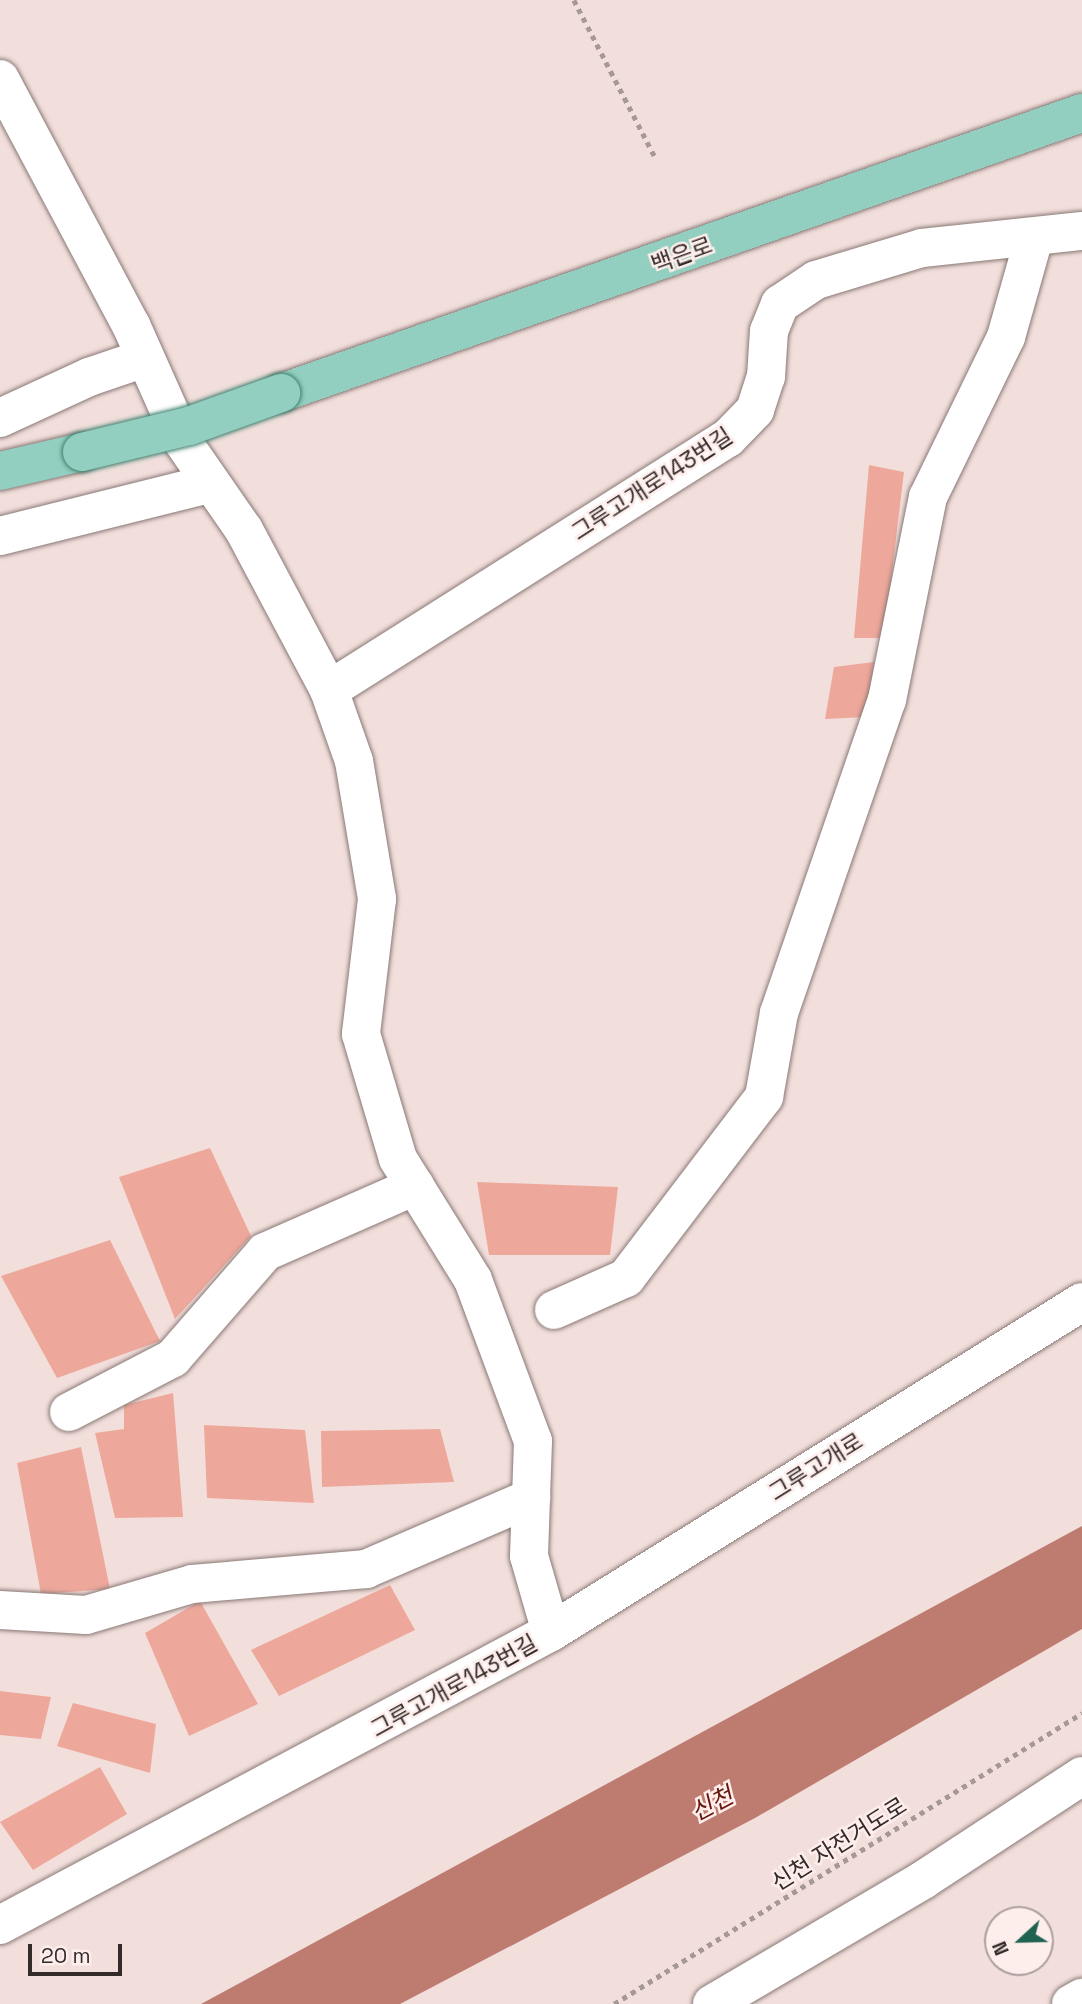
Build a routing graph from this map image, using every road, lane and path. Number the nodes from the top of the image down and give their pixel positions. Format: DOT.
graph roads {
  1 [pos="574,0"];
  2 [pos="0,79"];
  3 [pos="1080,114"];
  4 [pos="655,157"];
  5 [pos="1082,232"];
  6 [pos="1034,238"];
  7 [pos="145,358"];
  8 [pos="0,418"];
  9 [pos="0,471"];
  10 [pos="208,484"];
  11 [pos="0,536"];
  12 [pos="329,691"];
  13 [pos="415,1186"];
  14 [pos="1082,1302"];
  15 [pos="554,1310"];
  16 [pos="69,1412"];
  17 [pos="531,1498"];
  18 [pos="0,1610"];
  19 [pos="551,1632"];
  20 [pos="1082,1713"];
  21 [pos="1082,1776"];
  22 [pos="0,1926"];
  23 [pos="1082,1998"];
  24 [pos="614,2004"];
  25 [pos="712,2004"];
  26 [pos="1071,2004"];
  1 -- 4 [label="path"];
  2 -- 7 [label="street, 그루고개로143번길"];
  3 -- 9 [label="main road, 백은로, bridge"];
  5 -- 6 [label="street, 그루고개로143번길"];
  6 -- 12 [label="street, 그루고개로143번길"];
  6 -- 15 [label="street"];
  7 -- 8 [label="street"];
  7 -- 10 [label="street, 그루고개로143번길"];
  10 -- 11 [label="street"];
  10 -- 12 [label="street, 그루고개로143번길"];
  12 -- 13 [label="street, 그루고개로143번길"];
  13 -- 16 [label="street"];
  13 -- 17 [label="street, 그루고개로143번길"];
  14 -- 19 [label="street, 그루고개로"];
  17 -- 18 [label="street"];
  17 -- 19 [label="street, 그루고개로143번길"];
  19 -- 22 [label="street, 그루고개로143번길"];
  20 -- 24 [label="path, 신천 자전거도로"];
  21 -- 25 [label="street"];
  23 -- 26 [label="street"];
}
